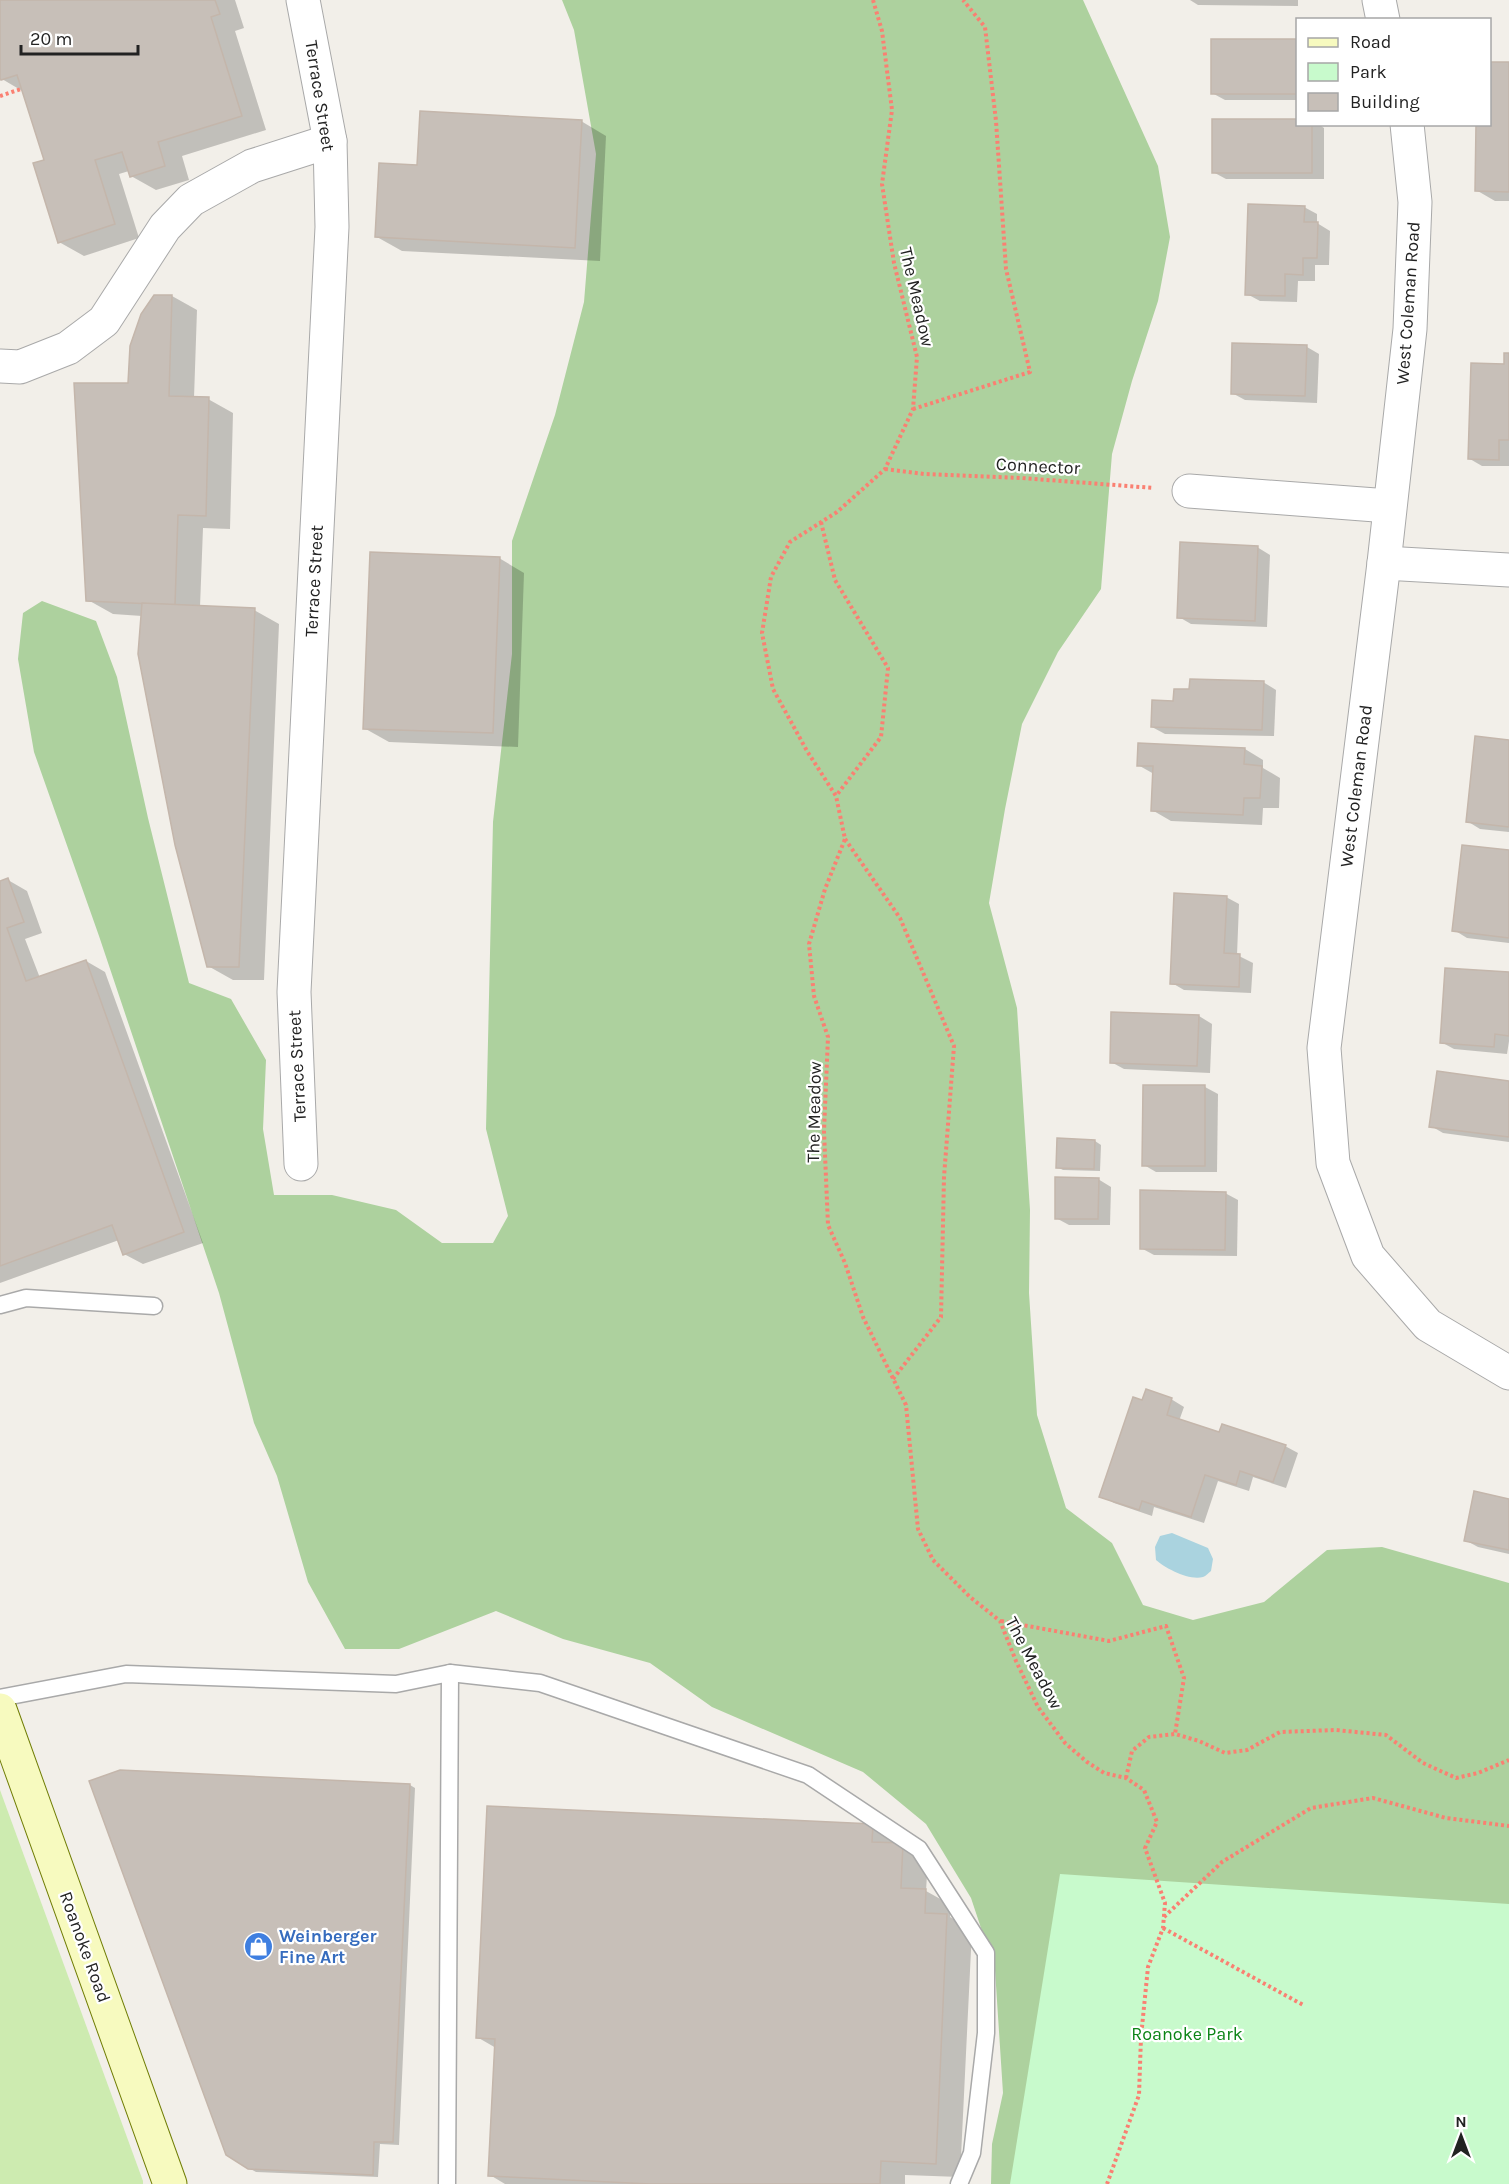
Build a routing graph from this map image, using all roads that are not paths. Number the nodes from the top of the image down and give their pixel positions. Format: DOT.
graph roads {
  1 [pos="303,0"];
  2 [pos="1379,0"];
  3 [pos="1383,18"];
  4 [pos="1407,126"];
  5 [pos="330,141"];
  6 [pos="0,366"];
  7 [pos="1189,490"];
  8 [pos="1389,506"];
  9 [pos="1384,563"];
  10 [pos="1509,570"];
  11 [pos="301,1164"];
  12 [pos="0,1305"];
  13 [pos="154,1306"];
  14 [pos="1509,1373"];
  15 [pos="450,1673"];
  16 [pos="0,1698"];
  17 [pos="0,1710"];
  18 [pos="170,2184"];
  19 [pos="447,2184"];
  20 [pos="959,2184"];
  1 -- 5 [label="street, Terrace Street"];
  2 -- 3 [label="street"];
  4 -- 8 [label="street, West Coleman Road"];
  5 -- 6 [label="street"];
  5 -- 11 [label="street, Terrace Street"];
  7 -- 8 [label="street"];
  8 -- 9 [label="street, West Coleman Road"];
  9 -- 10 [label="street"];
  9 -- 14 [label="street, West Coleman Road"];
  12 -- 13 [label="lane"];
  15 -- 16 [label="lane"];
  15 -- 19 [label="lane"];
  15 -- 20 [label="lane"];
  17 -- 18 [label="street, Roanoke Road"];
}
